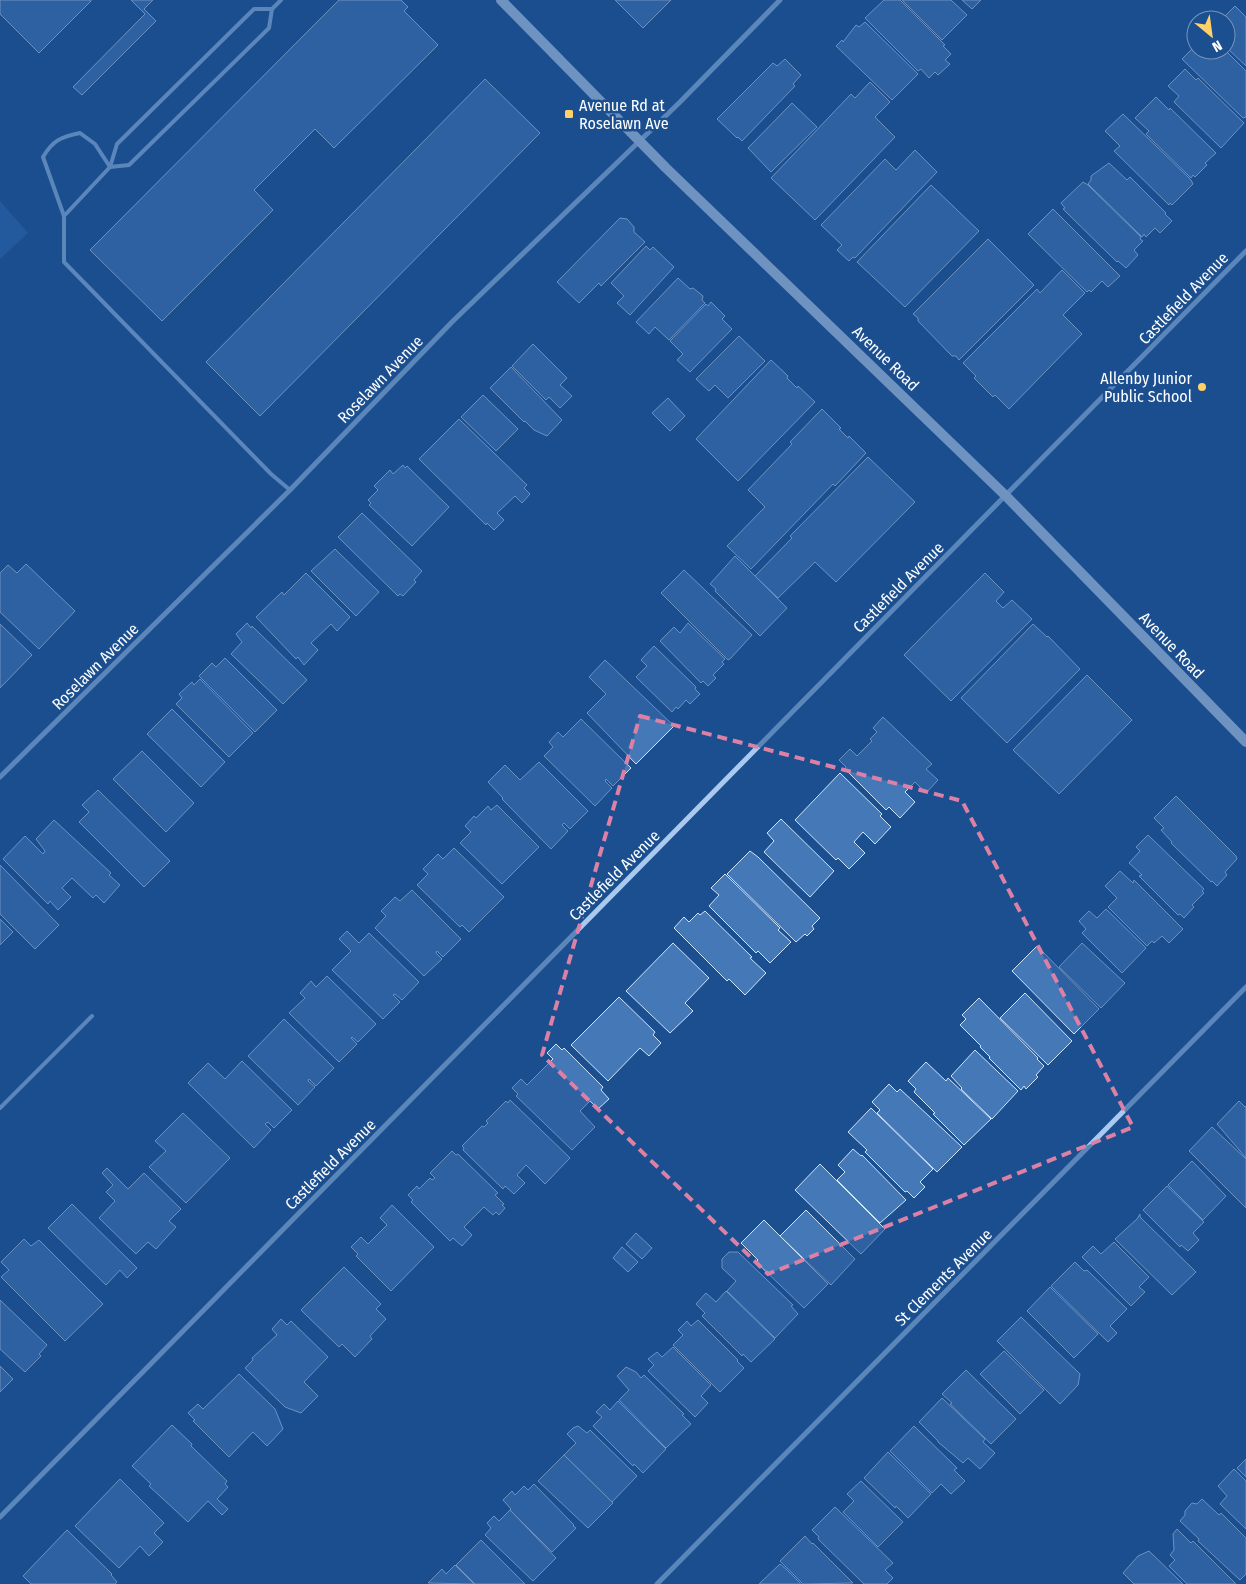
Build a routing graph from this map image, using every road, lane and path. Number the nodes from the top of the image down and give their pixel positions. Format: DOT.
graph roads {
  1 [pos="281,0"];
  2 [pos="501,0"];
  3 [pos="780,0"];
  4 [pos="272,9"];
  5 [pos="639,141"];
  6 [pos="110,167"];
  7 [pos="64,216"];
  8 [pos="1246,251"];
  9 [pos="290,490"];
  10 [pos="1006,496"];
  11 [pos="1246,742"];
  12 [pos="0,777"];
  13 [pos="1246,986"];
  14 [pos="92,1016"];
  15 [pos="0,1108"];
  16 [pos="0,1517"];
  17 [pos="657,1584"];
  1 -- 4 [label="lane"];
  2 -- 5 [label="main road, Avenue Road"];
  3 -- 5 [label="street, Roselawn Avenue"];
  4 -- 6 [label="lane"];
  4 -- 6 [label="lane"];
  5 -- 9 [label="street, Roselawn Avenue"];
  5 -- 10 [label="main road, Avenue Road"];
  6 -- 7 [label="lane"];
  6 -- 7 [label="lane"];
  7 -- 9 [label="lane"];
  8 -- 10 [label="street, Castlefield Avenue"];
  9 -- 12 [label="street, Roselawn Avenue"];
  10 -- 11 [label="main road, Avenue Road"];
  10 -- 16 [label="street, Castlefield Avenue"];
  13 -- 17 [label="street, St Clements Avenue"];
  14 -- 15 [label="lane"];
}
